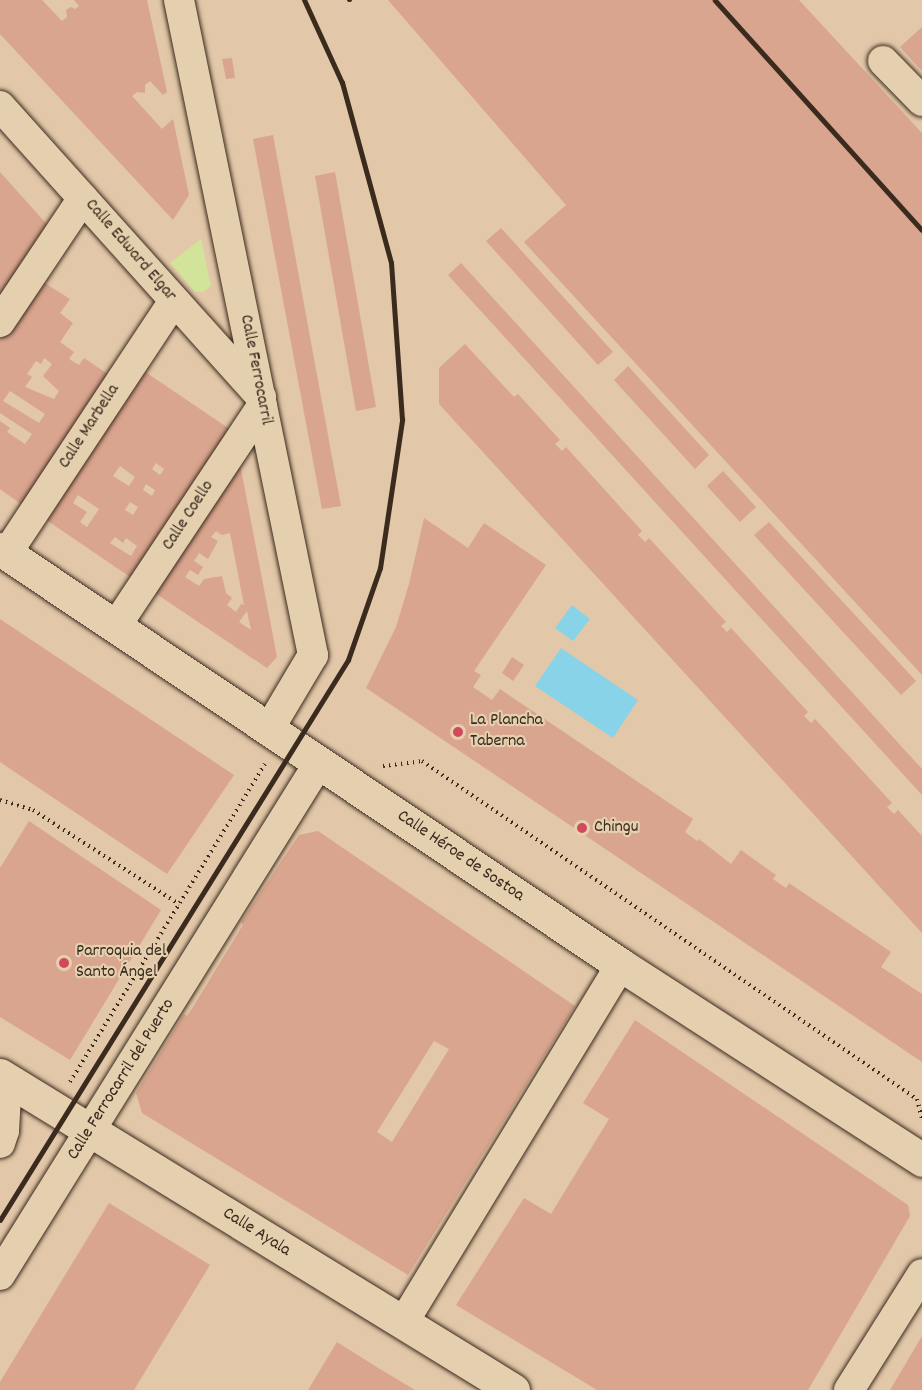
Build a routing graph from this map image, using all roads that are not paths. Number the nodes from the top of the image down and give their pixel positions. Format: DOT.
graph roads {
  1 [pos="179,0"];
  2 [pos="884,61"];
  3 [pos="922,101"];
  4 [pos="0,105"];
  5 [pos="83,198"];
  6 [pos="174,301"];
  7 [pos="0,322"];
  8 [pos="261,402"];
  9 [pos="3,551"];
  10 [pos="116,626"];
  11 [pos="275,734"];
  12 [pos="319,763"];
  13 [pos="621,965"];
  14 [pos="3,1077"];
  15 [pos="91,1130"];
  16 [pos="0,1143"];
  17 [pos="922,1160"];
  18 [pos="922,1274"];
  19 [pos="0,1275"];
  20 [pos="403,1323"];
  21 [pos="513,1390"];
  22 [pos="849,1390"];
  1 -- 8 [label="street, Calle Ferrocarril"];
  2 -- 3 [label="street"];
  4 -- 5 [label="street, Calle Edward Elgar"];
  5 -- 6 [label="street, Calle Edward Elgar"];
  5 -- 7 [label="street"];
  6 -- 8 [label="street, Calle Edward Elgar"];
  6 -- 9 [label="street, Calle Marbella"];
  8 -- 10 [label="street, Calle Coello"];
  8 -- 11 [label="street, Calle Ferrocarril"];
  9 -- 10 [label="main road, Calle Héroe de Sostoa"];
  10 -- 11 [label="main road, Calle Héroe de Sostoa"];
  11 -- 12 [label="main road, Calle Héroe de Sostoa"];
  12 -- 13 [label="main road, Calle Héroe de Sostoa"];
  12 -- 15 [label="street, Calle Ferrocarril del Puerto"];
  13 -- 17 [label="main road, Calle Héroe de Sostoa"];
  13 -- 20 [label="street"];
  14 -- 15 [label="main road, Calle Ayala"];
  14 -- 16 [label="street"];
  15 -- 19 [label="street, Calle Ferrocarril del Puerto"];
  15 -- 20 [label="main road, Calle Ayala"];
  18 -- 22 [label="street"];
  20 -- 21 [label="main road, Calle Ayala"];
}
